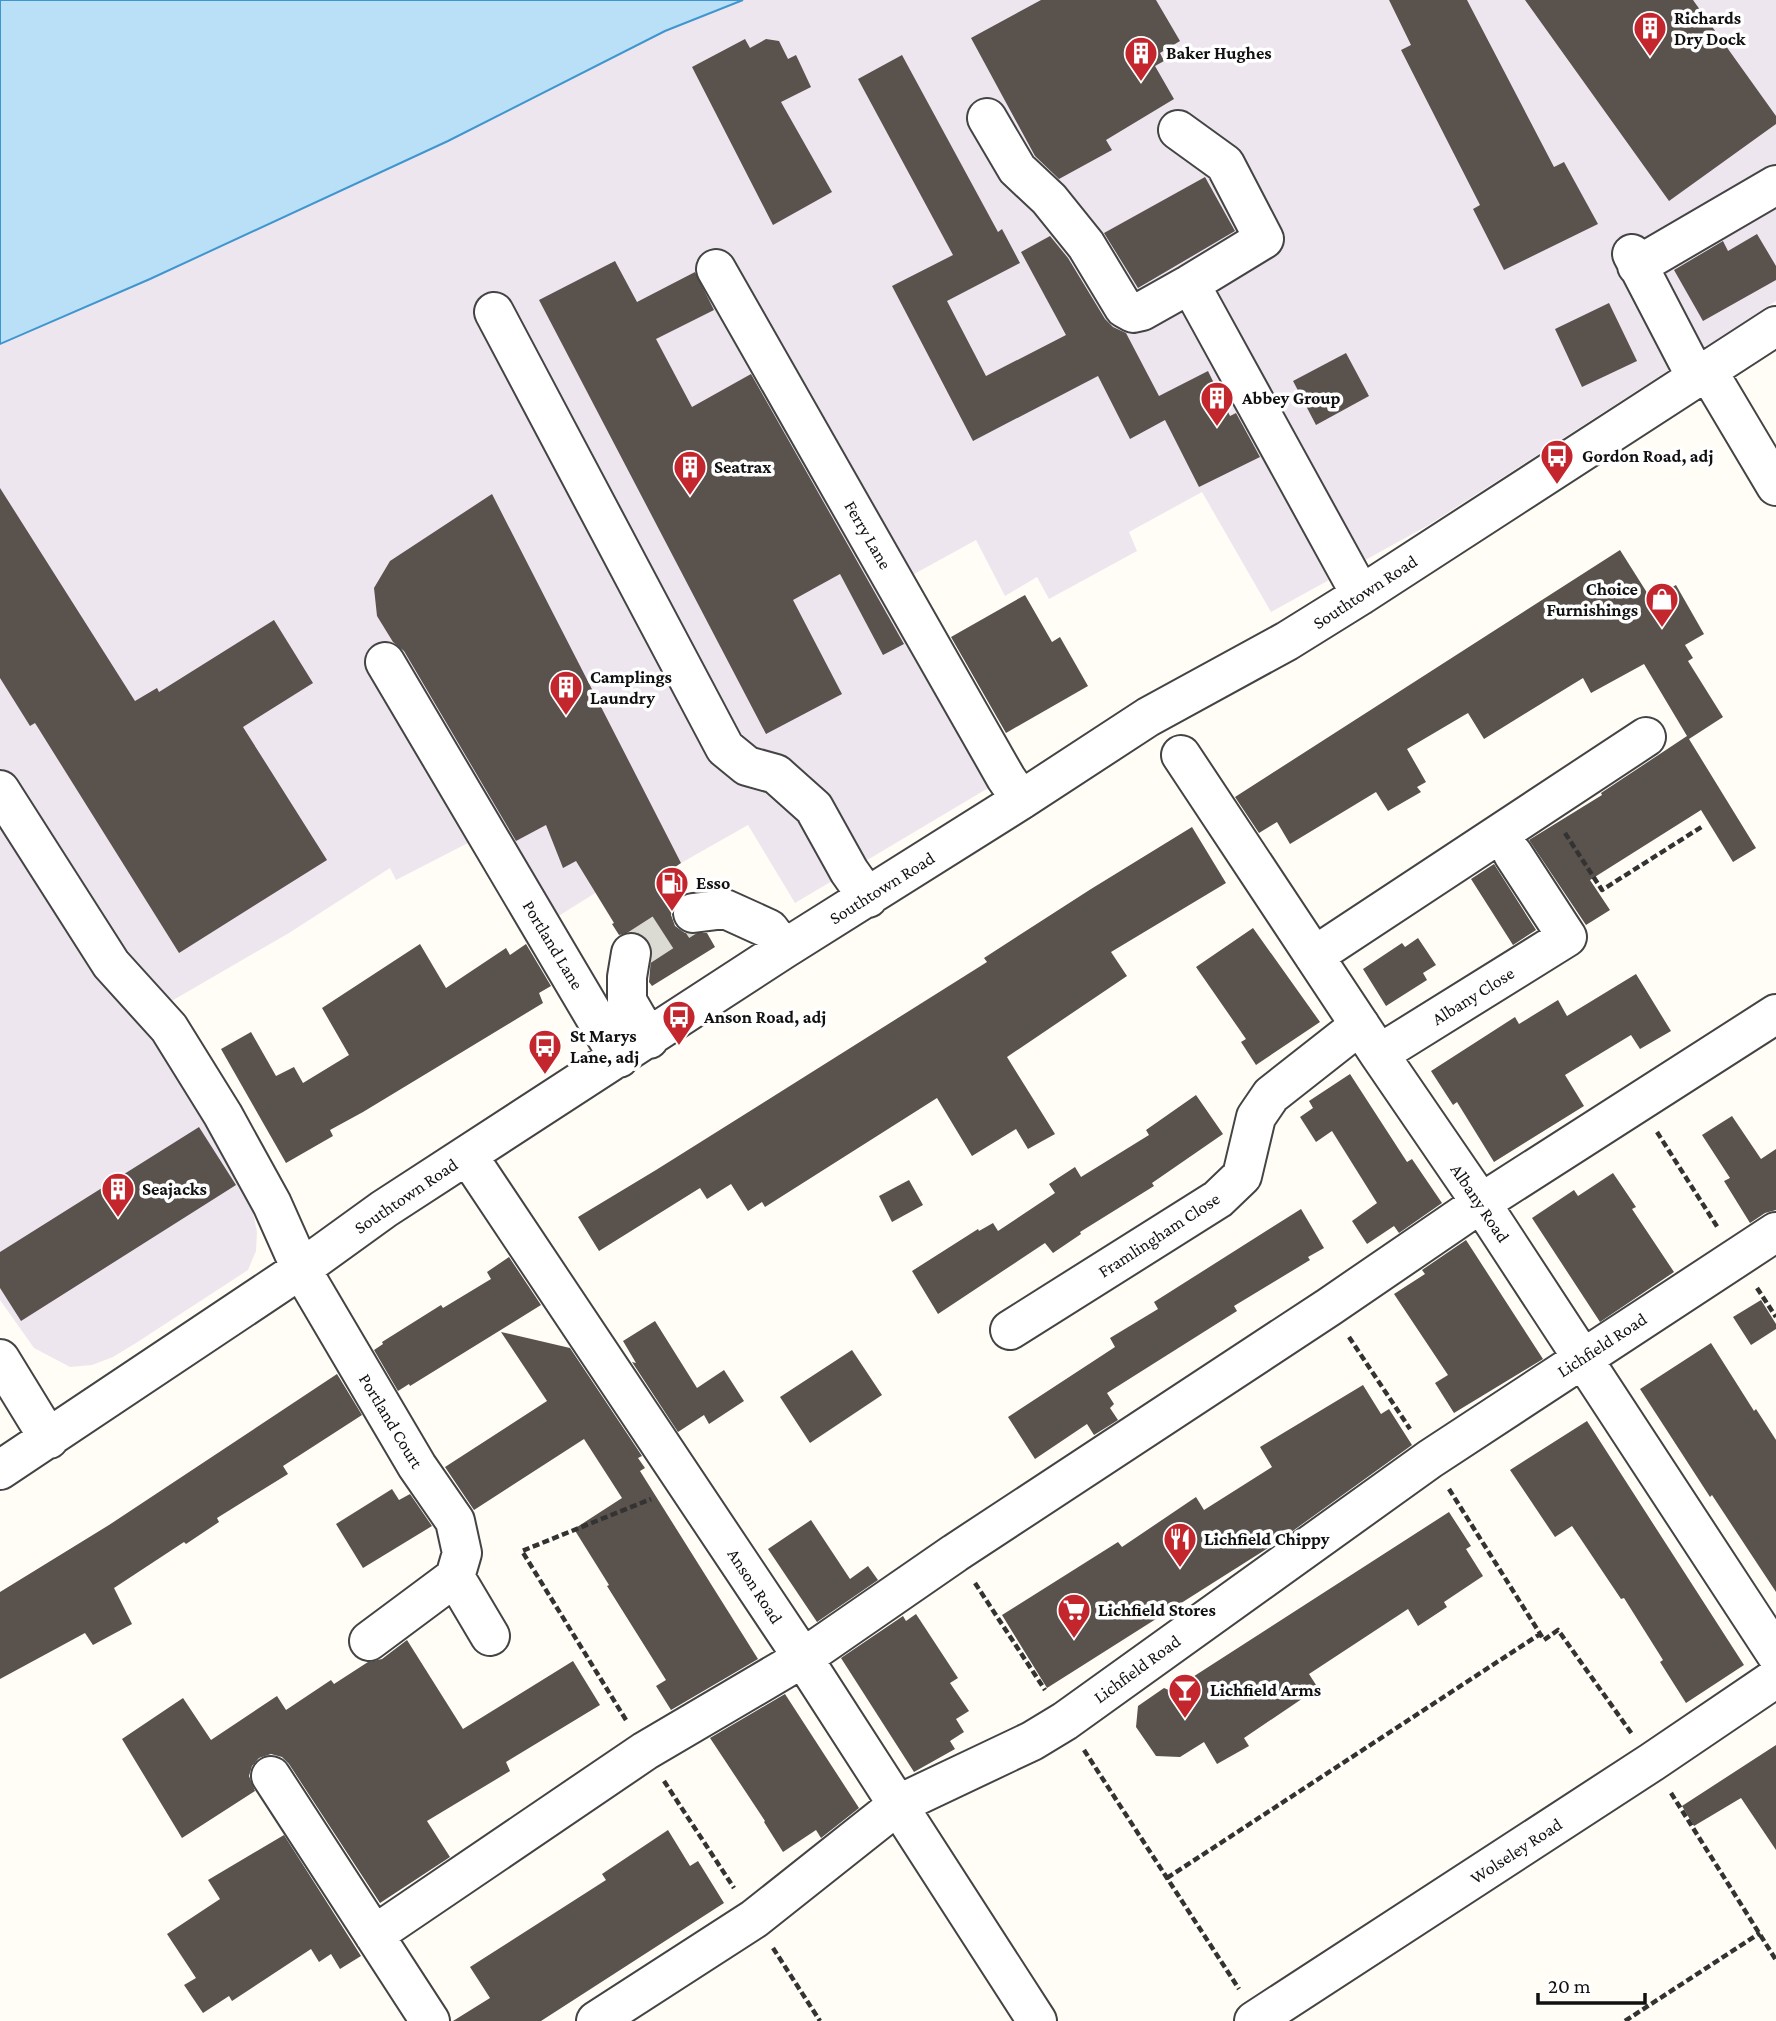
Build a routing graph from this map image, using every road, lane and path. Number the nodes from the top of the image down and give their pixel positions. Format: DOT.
graph roads {
  1 [pos="986,118"];
  2 [pos="1178,130"];
  3 [pos="1776,185"];
  4 [pos="716,269"];
  5 [pos="1190,284"];
  6 [pos="494,312"];
  7 [pos="1776,326"];
  8 [pos="1702,374"];
  9 [pos="1776,486"];
  10 [pos="1361,595"];
  11 [pos="386,662"];
  12 [pos="1646,737"];
  13 [pos="1181,755"];
  14 [pos="0,790"];
  15 [pos="1021,800"];
  16 [pos="1546,803"];
  17 [pos="1703,826"];
  18 [pos="1513,854"];
  19 [pos="867,898"];
  20 [pos="693,913"];
  21 [pos="784,949"];
  22 [pos="631,953"];
  23 [pos="1314,956"];
  24 [pos="1776,1014"];
  25 [pos="1370,1040"];
  26 [pos="634,1048"];
  27 [pos="1639,1102"];
  28 [pos="468,1156"];
  29 [pos="1481,1203"];
  30 [pos="1776,1232"];
  31 [pos="1736,1257"];
  32 [pos="301,1269"];
  33 [pos="1329,1307"];
  34 [pos="1776,1317"];
  35 [pos="1010,1330"];
  36 [pos="0,1359"];
  37 [pos="1581,1359"];
  38 [pos="49,1439"];
  39 [pos="1430,1459"];
  40 [pos="0,1471"];
  41 [pos="688,1484"];
  42 [pos="955,1553"];
  43 [pos="455,1577"];
  44 [pos="1540,1634"];
  45 [pos="490,1636"];
  46 [pos="369,1641"];
  47 [pos="1776,1654"];
  48 [pos="803,1658"];
  49 [pos="1776,1678"];
  50 [pos="1065,1721"];
  51 [pos="645,1751"];
  52 [pos="1652,1762"];
  53 [pos="271,1776"];
  54 [pos="899,1804"];
  55 [pos="1167,1878"];
  56 [pos="754,1919"];
  57 [pos="1760,1934"];
  58 [pos="374,1935"];
  59 [pos="1776,1961"];
  60 [pos="1256,2020"];
  61 [pos="430,2021"];
  62 [pos="596,2021"];
  63 [pos="820,2021"];
  64 [pos="1037,2021"];
  65 [pos="1625,2021"];
  1 -- 5 [label="street"];
  2 -- 5 [label="street"];
  3 -- 8 [label="street"];
  4 -- 15 [label="street, Ferry Lane"];
  5 -- 10 [label="street"];
  6 -- 19 [label="street"];
  7 -- 8 [label="street, Southtown Road"];
  8 -- 9 [label="street"];
  8 -- 10 [label="street, Southtown Road"];
  10 -- 15 [label="street, Southtown Road"];
  11 -- 26 [label="street, Portland Lane"];
  12 -- 16 [label="street"];
  13 -- 23 [label="street, Albany Road"];
  14 -- 32 [label="street, Portland Court"];
  15 -- 19 [label="street, Southtown Road"];
  16 -- 17 [label="path"];
  16 -- 23 [label="street"];
  18 -- 25 [label="street, Albany Close"];
  19 -- 21 [label="street, Southtown Road"];
  20 -- 21 [label="street"];
  21 -- 26 [label="street, Southtown Road"];
  22 -- 26 [label="street"];
  23 -- 25 [label="street, Albany Road"];
  24 -- 27 [label="street"];
  25 -- 29 [label="street, Albany Road"];
  25 -- 35 [label="street, Framlingham Close"];
  26 -- 28 [label="street, Southtown Road"];
  27 -- 29 [label="street"];
  27 -- 31 [label="path"];
  28 -- 32 [label="street, Southtown Road"];
  28 -- 41 [label="street, Anson Road"];
  29 -- 33 [label="street"];
  29 -- 37 [label="street, Albany Road"];
  30 -- 31 [label="street, Lichfield Road"];
  31 -- 34 [label="path"];
  31 -- 37 [label="street, Lichfield Road"];
  32 -- 38 [label="street, Southtown Road"];
  32 -- 43 [label="street, Portland Court"];
  33 -- 39 [label="path"];
  33 -- 42 [label="street"];
  36 -- 38 [label="street"];
  37 -- 39 [label="street, Lichfield Road"];
  37 -- 47 [label="street, Albany Road"];
  38 -- 40 [label="street, Southtown Road"];
  39 -- 44 [label="path"];
  39 -- 50 [label="street, Lichfield Road"];
  41 -- 48 [label="street, Anson Road"];
  41 -- 51 [label="path"];
  42 -- 48 [label="street"];
  42 -- 50 [label="path"];
  43 -- 45 [label="street"];
  43 -- 46 [label="street"];
  44 -- 52 [label="path"];
  44 -- 55 [label="path"];
  48 -- 51 [label="street"];
  48 -- 54 [label="street, Anson Road"];
  49 -- 52 [label="street, Wolseley Road"];
  50 -- 54 [label="street, Lichfield Road"];
  50 -- 55 [label="path"];
  51 -- 56 [label="path"];
  51 -- 58 [label="street"];
  52 -- 57 [label="path"];
  52 -- 60 [label="street, Wolseley Road"];
  53 -- 58 [label="street"];
  54 -- 56 [label="street, Lichfield Road"];
  54 -- 64 [label="street, Anson Road"];
  55 -- 60 [label="path"];
  56 -- 62 [label="street, Lichfield Road"];
  56 -- 63 [label="path"];
  57 -- 59 [label="path"];
  57 -- 65 [label="path"];
  58 -- 61 [label="street"];
}
